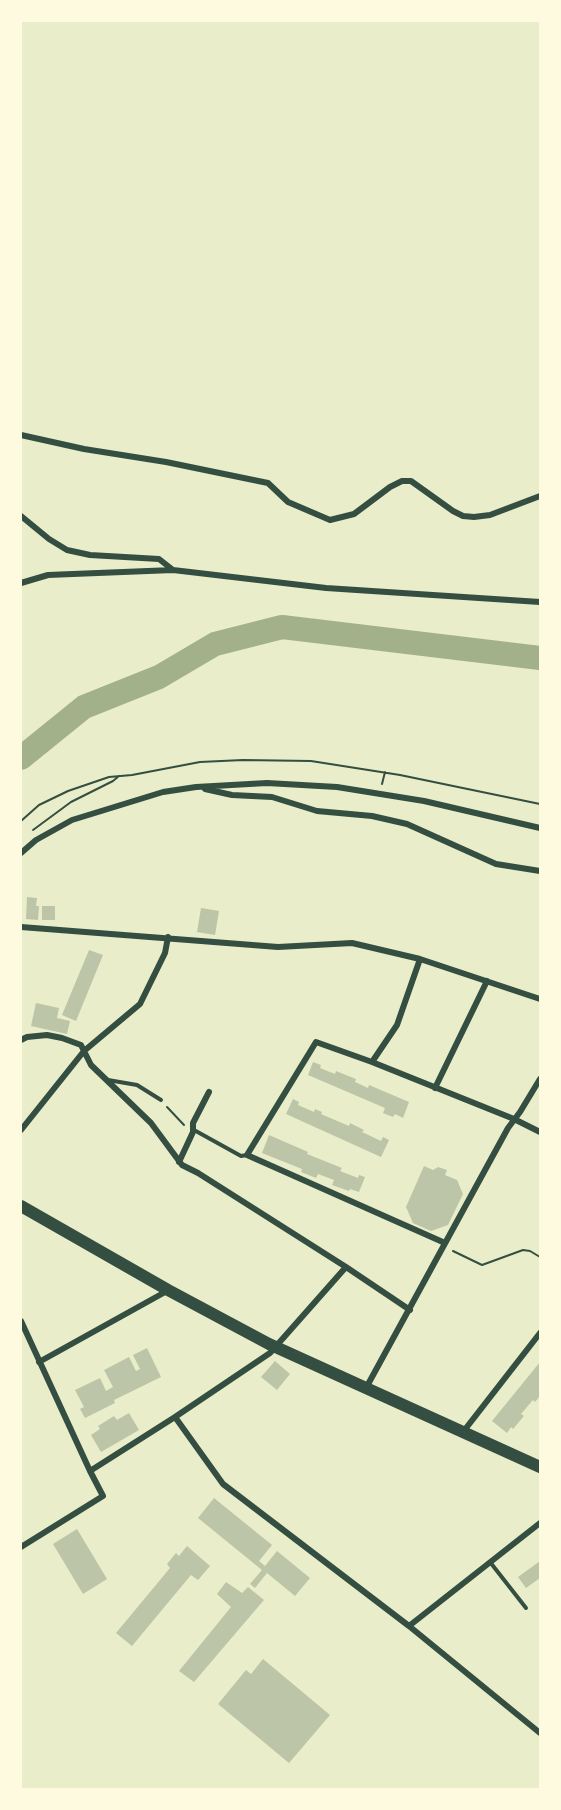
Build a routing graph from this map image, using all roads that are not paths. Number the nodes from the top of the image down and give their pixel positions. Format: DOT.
graph roads {
  1 [pos="21,435"];
  2 [pos="540,496"];
  3 [pos="21,516"];
  4 [pos="173,570"];
  5 [pos="21,583"];
  6 [pos="540,602"];
  7 [pos="196,787"];
  8 [pos="540,828"];
  9 [pos="21,853"];
  10 [pos="540,871"];
  11 [pos="21,927"];
  12 [pos="168,937"];
  13 [pos="420,959"];
  14 [pos="487,981"];
  15 [pos="540,999"];
  16 [pos="21,1040"];
  17 [pos="84,1051"];
  18 [pos="372,1062"];
  19 [pos="104,1080"];
  20 [pos="540,1080"];
  21 [pos="435,1088"];
  22 [pos="209,1092"];
  23 [pos="161,1101"];
  24 [pos="514,1119"];
  25 [pos="190,1129"];
  26 [pos="21,1130"];
  27 [pos="540,1132"];
  28 [pos="247,1155"];
  29 [pos="179,1162"];
  30 [pos="21,1206"];
  31 [pos="446,1246"];
  32 [pos="346,1267"];
  33 [pos="168,1290"];
  34 [pos="410,1310"];
  35 [pos="21,1321"];
  36 [pos="540,1333"];
  37 [pos="276,1348"];
  38 [pos="39,1362"];
  39 [pos="366,1388"];
  40 [pos="175,1417"];
  41 [pos="463,1432"];
  42 [pos="540,1467"];
  43 [pos="90,1471"];
  44 [pos="540,1522"];
  45 [pos="21,1547"];
  46 [pos="489,1562"];
  47 [pos="526,1608"];
  48 [pos="409,1626"];
  49 [pos="540,1733"];
  1 -- 2 [label="street"];
  3 -- 4 [label="street"];
  4 -- 5 [label="street"];
  4 -- 6 [label="street"];
  7 -- 8 [label="street"];
  7 -- 9 [label="street"];
  7 -- 10 [label="street"];
  11 -- 12 [label="street"];
  12 -- 13 [label="street"];
  12 -- 17 [label="street"];
  13 -- 14 [label="street"];
  13 -- 18 [label="street"];
  14 -- 15 [label="street"];
  14 -- 21 [label="street"];
  16 -- 17 [label="street"];
  17 -- 19 [label="street"];
  17 -- 26 [label="street"];
  18 -- 21 [label="street"];
  18 -- 28 [label="street"];
  19 -- 23 [label="lane"];
  19 -- 29 [label="street"];
  20 -- 24 [label="street"];
  21 -- 24 [label="street"];
  22 -- 25 [label="street"];
  24 -- 27 [label="street"];
  24 -- 31 [label="street"];
  25 -- 28 [label="lane"];
  25 -- 29 [label="street"];
  28 -- 31 [label="street"];
  29 -- 32 [label="street"];
  30 -- 33 [label="highway"];
  31 -- 34 [label="street"];
  32 -- 34 [label="street"];
  32 -- 37 [label="street"];
  33 -- 37 [label="highway"];
  33 -- 38 [label="street"];
  34 -- 39 [label="street"];
  35 -- 38 [label="street"];
  36 -- 41 [label="street"];
  37 -- 39 [label="highway"];
  37 -- 40 [label="street"];
  38 -- 43 [label="street"];
  39 -- 41 [label="highway"];
  40 -- 43 [label="street"];
  40 -- 48 [label="street"];
  41 -- 42 [label="highway"];
  43 -- 45 [label="street"];
  44 -- 46 [label="street"];
  46 -- 47 [label="lane"];
  46 -- 48 [label="street"];
  48 -- 49 [label="street"];
}
